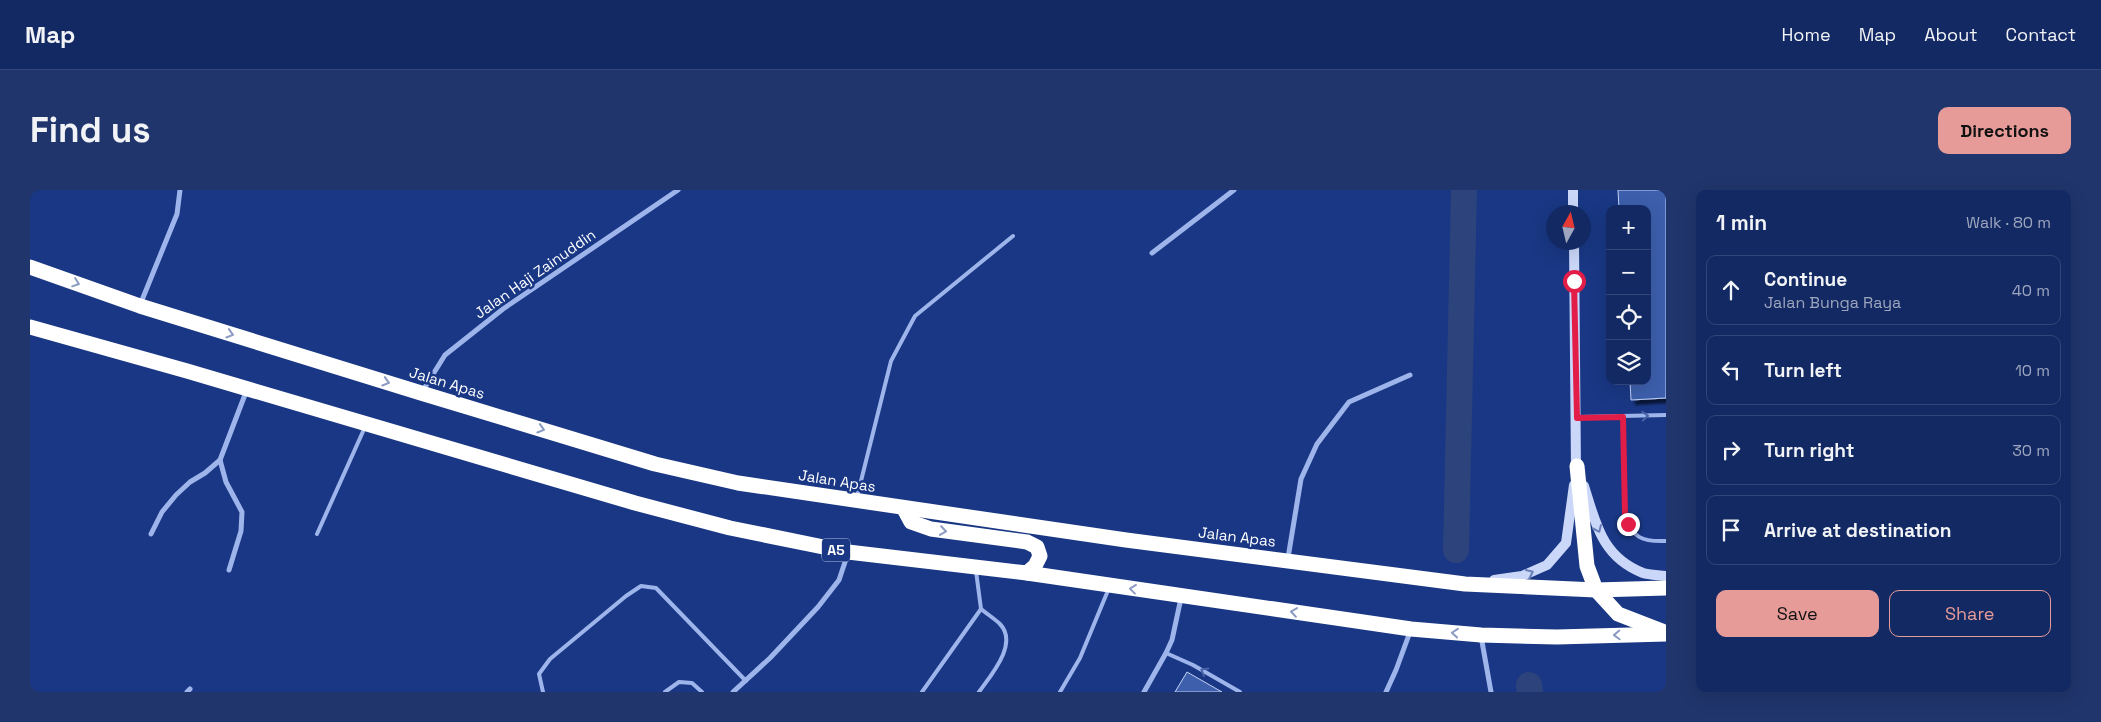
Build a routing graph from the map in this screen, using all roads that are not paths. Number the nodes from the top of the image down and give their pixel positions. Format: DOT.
graph roads {
  1 [pos="180,190"];
  2 [pos="678,190"];
  3 [pos="1234,190"];
  4 [pos="1573,190"];
  5 [pos="1573,205"];
  6 [pos="1013,236"];
  7 [pos="1574,250"];
  8 [pos="1152,253"];
  9 [pos="30,267"];
  10 [pos="140,306"];
  11 [pos="30,327"];
  12 [pos="1410,376"];
  13 [pos="248,389"];
  14 [pos="421,393"];
  15 [pos="1666,415"];
  16 [pos="1623,417"];
  17 [pos="1577,418"];
  18 [pos="366,423"];
  19 [pos="220,460"];
  20 [pos="1577,466"];
  21 [pos="856,501"];
  22 [pos="904,509"];
  23 [pos="151,534"];
  24 [pos="317,534"];
  25 [pos="1666,541"];
  26 [pos="848,552"];
  27 [pos="1288,561"];
  28 [pos="975,566"];
  29 [pos="229,570"];
  30 [pos="1027,573"];
  31 [pos="1666,576"];
  32 [pos="1466,584"];
  33 [pos="1110,586"];
  34 [pos="1666,588"];
  35 [pos="1596,590"];
  36 [pos="1181,595"];
  37 [pos="981,609"];
  38 [pos="1410,629"];
  39 [pos="1666,633"];
  40 [pos="1481,635"];
  41 [pos="1166,653"];
  42 [pos="746,681"];
  43 [pos="543,692"];
  44 [pos="665,692"];
  45 [pos="702,692"];
  46 [pos="733,692"];
  47 [pos="922,692"];
  48 [pos="979,692"];
  49 [pos="1060,692"];
  50 [pos="1144,692"];
  51 [pos="1240,692"];
  52 [pos="1386,692"];
  53 [pos="1491,692"];
  1 -- 10 [label="street"];
  2 -- 14 [label="street, Jalan Haji Zainuddin"];
  3 -- 8 [label="street"];
  4 -- 5 [label="street"];
  6 -- 21 [label="lane"];
  7 -- 17 [label="street"];
  9 -- 10 [label="highway, Jalan Apas, one-way"];
  10 -- 14 [label="highway, Jalan Apas, one-way"];
  11 -- 13 [label="highway, A5"];
  12 -- 27 [label="street"];
  13 -- 18 [label="highway, A5"];
  13 -- 19 [label="street"];
  14 -- 21 [label="highway, Jalan Apas, one-way"];
  16 -- 15 [label="lane, one-way"];
  16 -- 17 [label="lane"];
  16 -- 25 [label="lane"];
  17 -- 20 [label="street"];
  18 -- 24 [label="lane"];
  18 -- 26 [label="highway, A5"];
  19 -- 23 [label="street"];
  19 -- 29 [label="street"];
  20 -- 31 [label="street, one-way"];
  32 -- 20 [label="street, one-way"];
  20 -- 35 [label="highway"];
  21 -- 22 [label="highway, Jalan Apas"];
  22 -- 27 [label="highway, Jalan Apas"];
  22 -- 30 [label="highway, one-way"];
  26 -- 28 [label="highway, A5"];
  26 -- 42 [label="street"];
  27 -- 32 [label="highway, Jalan Apas"];
  28 -- 30 [label="highway, A5"];
  28 -- 37 [label="lane"];
  30 -- 33 [label="highway, A5"];
  32 -- 35 [label="highway, Jalan Apas"];
  36 -- 33 [label="highway, A5, one-way"];
  33 -- 49 [label="lane"];
  34 -- 35 [label="highway, Jalan Apas"];
  35 -- 39 [label="highway"];
  38 -- 36 [label="highway, A5, one-way"];
  36 -- 41 [label="street"];
  37 -- 47 [label="lane"];
  37 -- 48 [label="lane"];
  40 -- 38 [label="highway, A5, one-way"];
  38 -- 52 [label="street"];
  39 -- 40 [label="highway, A5, one-way"];
  40 -- 53 [label="street"];
  41 -- 50 [label="street"];
  51 -- 41 [label="lane, one-way"];
  42 -- 43 [label="lane"];
  42 -- 46 [label="street"];
  44 -- 45 [label="lane"];
}
